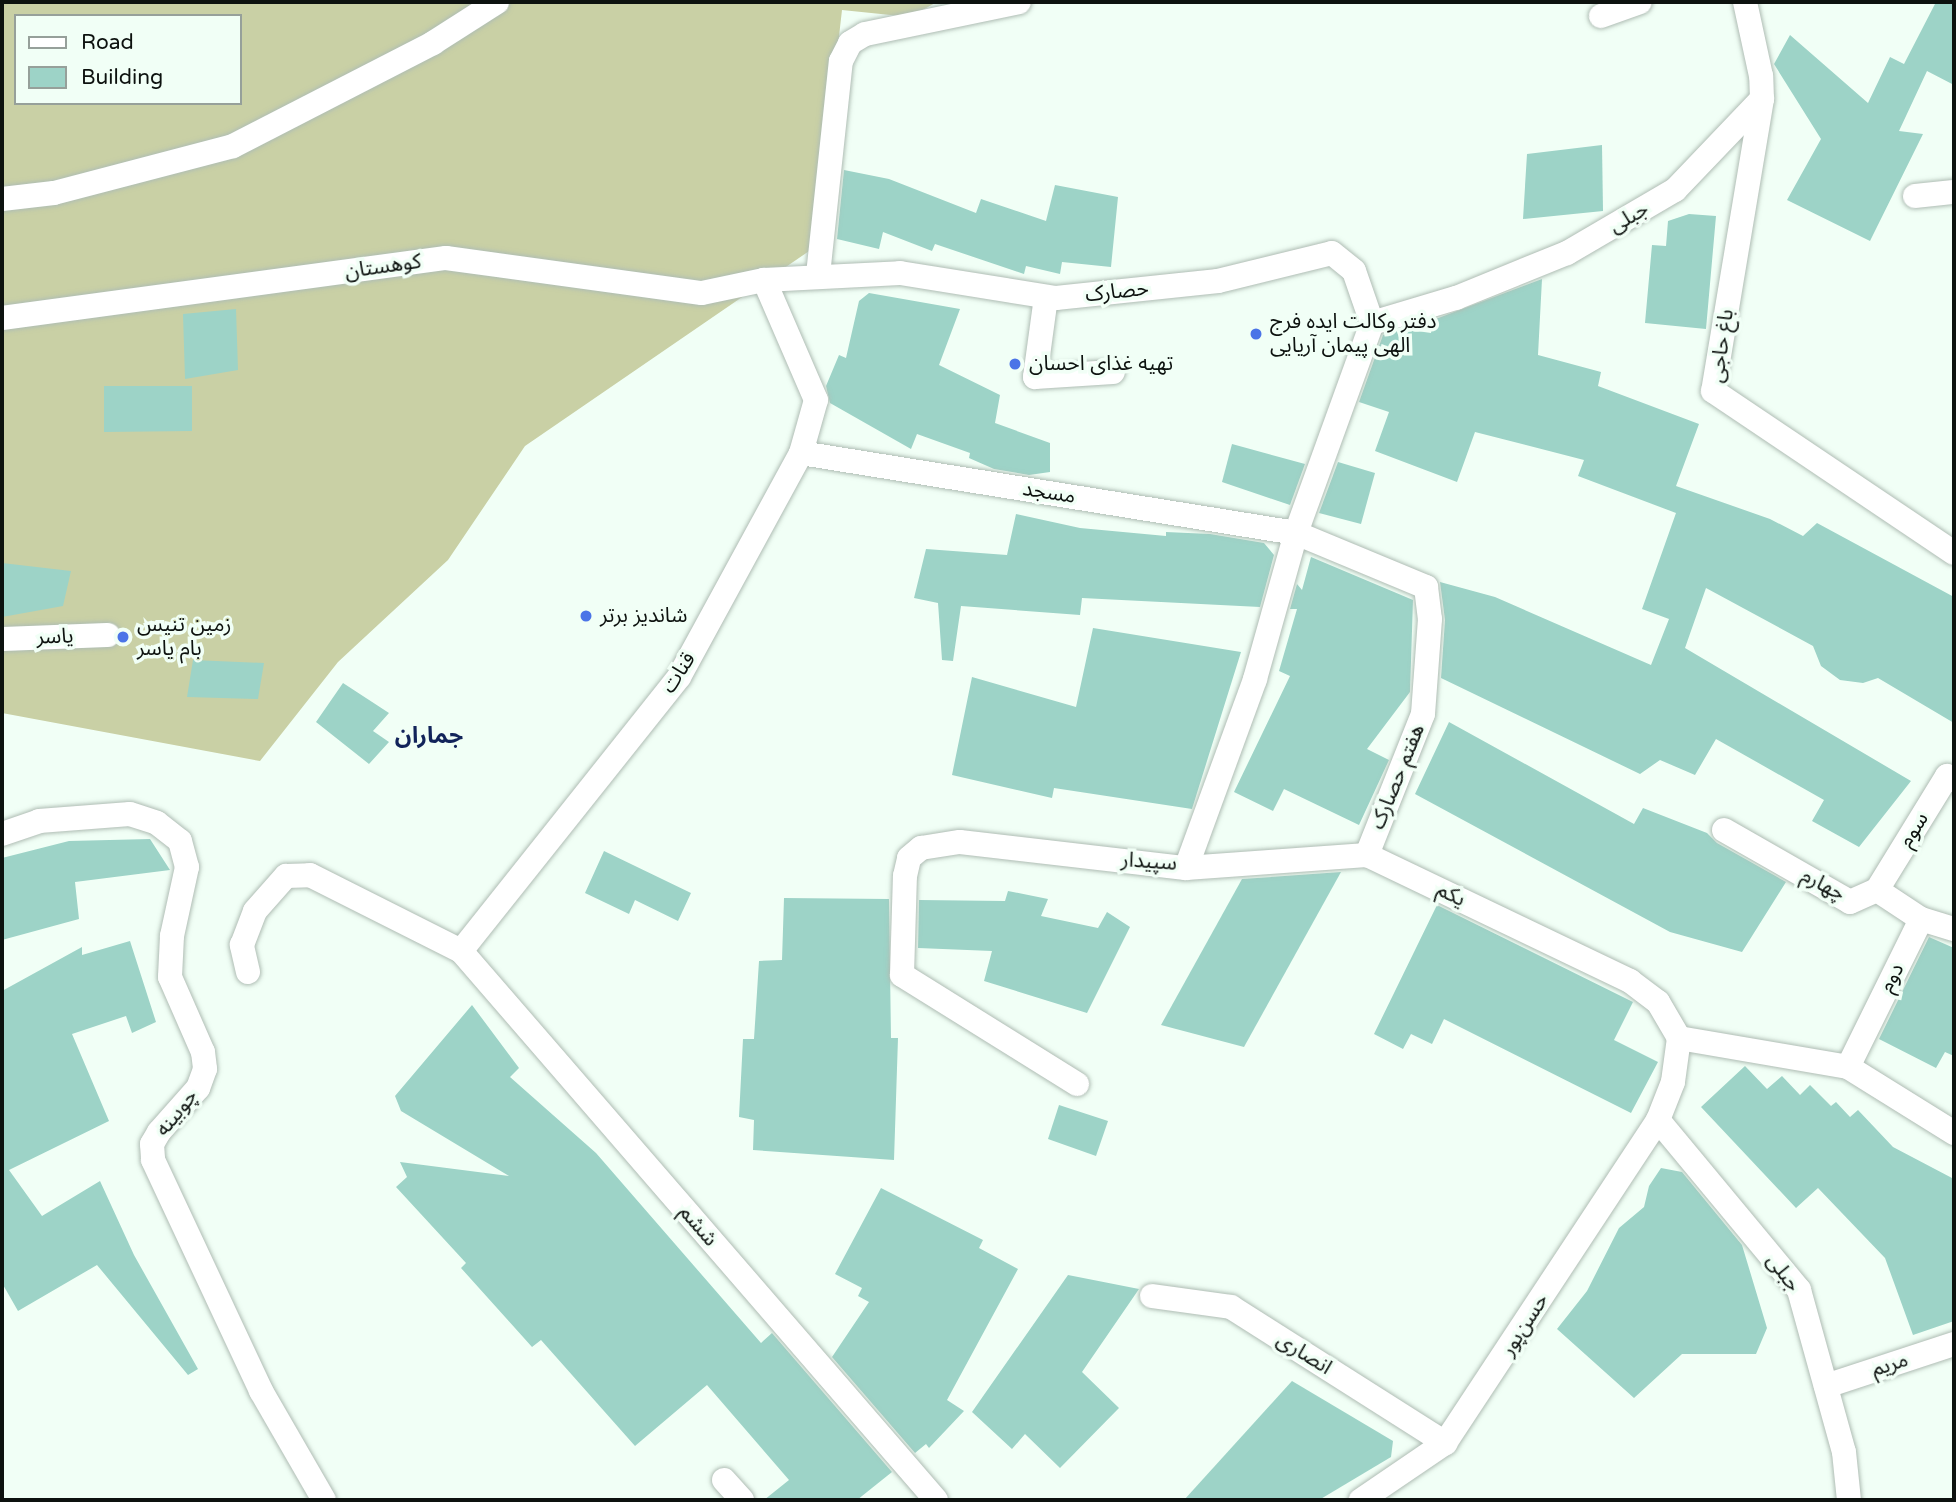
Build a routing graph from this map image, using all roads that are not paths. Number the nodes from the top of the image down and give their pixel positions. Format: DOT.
graph roads {
  1 [pos="497,2"];
  2 [pos="1018,2"];
  3 [pos="1640,2"];
  4 [pos="1745,2"];
  5 [pos="1601,16"];
  6 [pos="1762,99"];
  7 [pos="1954,192"];
  8 [pos="1915,196"];
  9 [pos="2,199"];
  10 [pos="818,275"];
  11 [pos="764,280"];
  12 [pos="1046,297"];
  13 [pos="2,318"];
  14 [pos="1372,323"];
  15 [pos="1113,372"];
  16 [pos="802,453"];
  17 [pos="1296,533"];
  18 [pos="1954,553"];
  19 [pos="108,635"];
  20 [pos="2,639"];
  21 [pos="1954,780"];
  22 [pos="1724,830"];
  23 [pos="2,834"];
  24 [pos="1367,855"];
  25 [pos="1185,868"];
  26 [pos="1877,890"];
  27 [pos="1921,919"];
  28 [pos="1954,929"];
  29 [pos="461,951"];
  30 [pos="248,972"];
  31 [pos="1679,1038"];
  32 [pos="1847,1067"];
  33 [pos="1077,1084"];
  34 [pos="1657,1120"];
  35 [pos="1954,1133"];
  36 [pos="1152,1296"];
  37 [pos="1954,1344"];
  38 [pos="1826,1386"];
  39 [pos="1445,1443"];
  40 [pos="724,1480"];
  41 [pos="324,1500"];
  42 [pos="742,1500"];
  43 [pos="936,1500"];
  44 [pos="1361,1500"];
  45 [pos="1849,1500"];
  1 -- 9 [label="street"];
  2 -- 10 [label="street"];
  3 -- 5 [label="street"];
  4 -- 6 [label="street"];
  6 -- 14 [label="street, جبلی"];
  6 -- 18 [label="street, باغ حاجی"];
  7 -- 8 [label="street"];
  10 -- 11 [label="street, کوهستان"];
  10 -- 12 [label="street, حصارک"];
  11 -- 13 [label="street, کوهستان"];
  11 -- 16 [label="street, قنات"];
  12 -- 14 [label="street, حصارک"];
  12 -- 15 [label="street"];
  14 -- 17 [label="street, سپیدار"];
  16 -- 17 [label="street, مسجد"];
  16 -- 29 [label="street, قنات"];
  17 -- 24 [label="street, هفتم حصارک"];
  17 -- 25 [label="street, سپیدار"];
  19 -- 20 [label="street, یاسر"];
  21 -- 26 [label="street, سوم"];
  22 -- 26 [label="street, چهارم"];
  23 -- 41 [label="street, چوبینه"];
  24 -- 25 [label="street, یکم"];
  24 -- 31 [label="street, یکم"];
  25 -- 33 [label="street, سپیدار"];
  26 -- 27 [label="street, چهارم"];
  27 -- 28 [label="street"];
  27 -- 32 [label="street, دوم"];
  29 -- 30 [label="street"];
  29 -- 43 [label="street, ششم"];
  31 -- 32 [label="street"];
  31 -- 34 [label="street"];
  32 -- 35 [label="street"];
  34 -- 38 [label="street, جبلی"];
  34 -- 39 [label="street, حسن‌پور"];
  36 -- 39 [label="street, انصاری"];
  37 -- 38 [label="street, مریم"];
  38 -- 45 [label="street, جبلی"];
  39 -- 44 [label="street, حسن‌پور"];
  40 -- 42 [label="street"];
}
